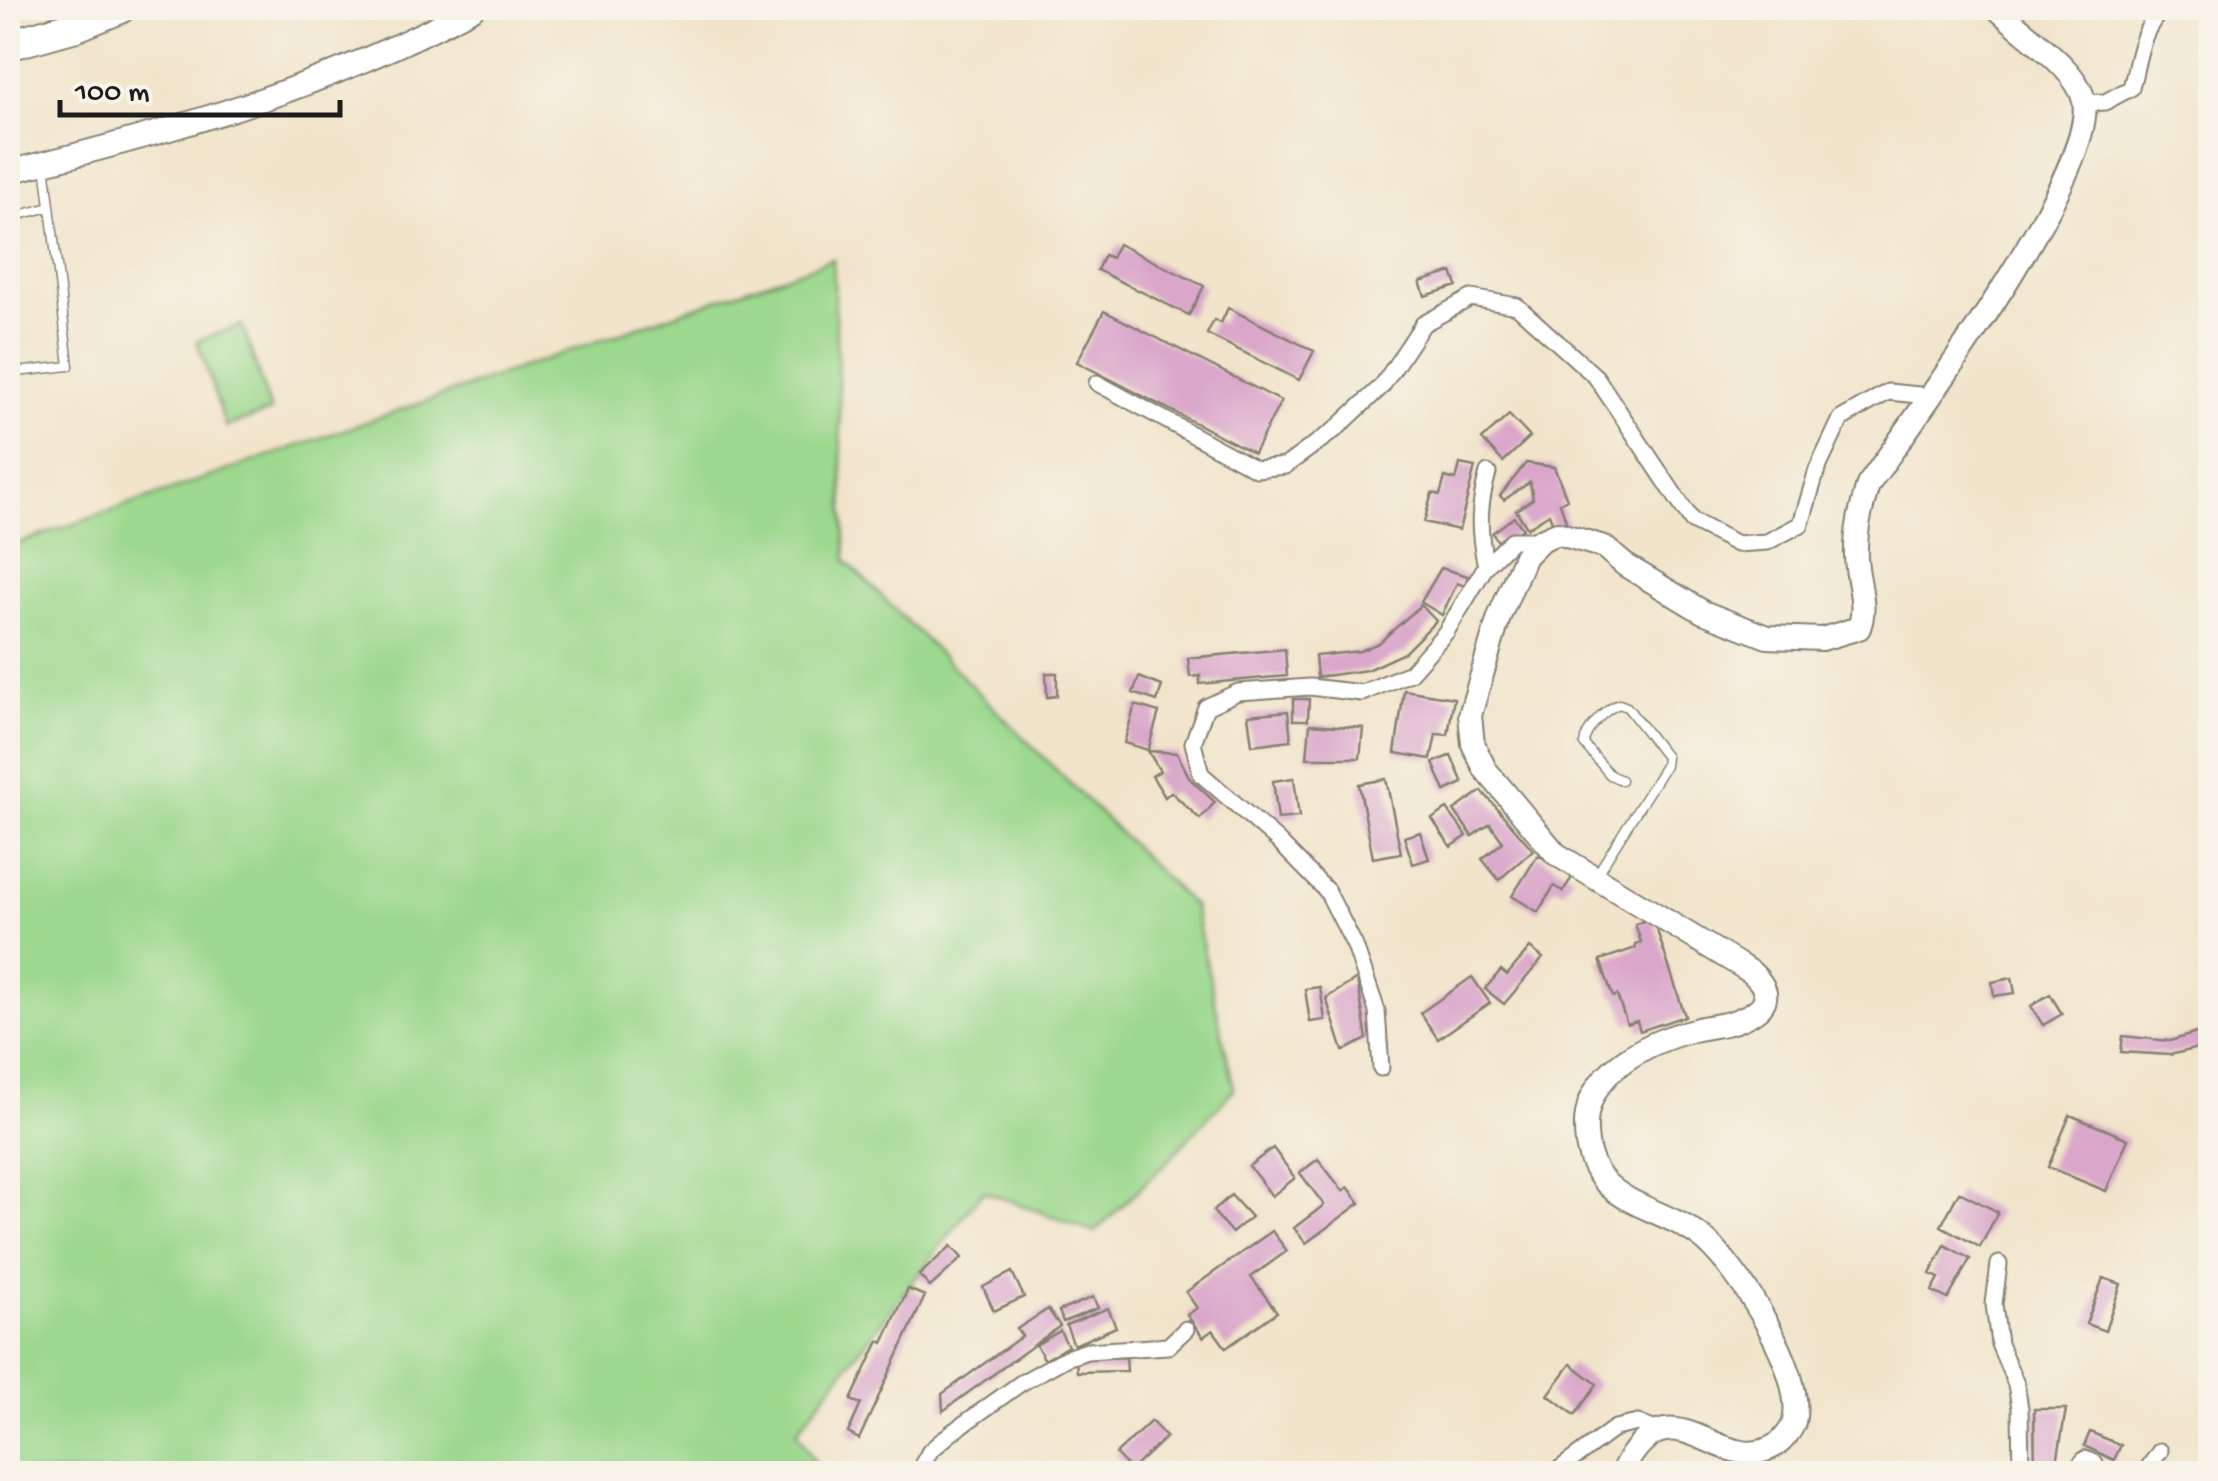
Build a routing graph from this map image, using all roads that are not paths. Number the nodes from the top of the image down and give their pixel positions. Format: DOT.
graph roads {
  1 [pos="120,8"];
  2 [pos="473,8"];
  3 [pos="1997,8"];
  4 [pos="2164,8"];
  5 [pos="76,26"];
  6 [pos="8,45"];
  7 [pos="8,54"];
  8 [pos="2084,103"];
  9 [pos="45,163"];
  10 [pos="8,172"];
  11 [pos="50,207"];
  12 [pos="8,218"];
  13 [pos="8,373"];
  14 [pos="1097,383"];
  15 [pos="1930,396"];
  16 [pos="1488,473"];
  17 [pos="1541,540"];
  18 [pos="1486,566"];
  19 [pos="1621,780"];
  20 [pos="1595,878"];
  21 [pos="1381,1068"];
  22 [pos="1999,1264"];
  23 [pos="1186,1329"];
  24 [pos="1658,1431"];
  25 [pos="2160,1451"];
  26 [pos="918,1474"];
  27 [pos="1553,1474"];
  28 [pos="1621,1474"];
  29 [pos="2021,1474"];
  30 [pos="2072,1474"];
  31 [pos="2097,1474"];
  32 [pos="2144,1474"];
  1 -- 5 [label="highway"];
  2 -- 9 [label="street"];
  3 -- 8 [label="street"];
  4 -- 8 [label="street"];
  5 -- 6 [label="highway"];
  5 -- 7 [label="highway"];
  8 -- 15 [label="street"];
  9 -- 10 [label="street"];
  9 -- 11 [label="lane"];
  11 -- 12 [label="lane"];
  11 -- 13 [label="lane"];
  14 -- 15 [label="street"];
  15 -- 17 [label="street"];
  16 -- 18 [label="street"];
  17 -- 18 [label="street"];
  17 -- 20 [label="street"];
  18 -- 21 [label="street"];
  19 -- 20 [label="lane"];
  20 -- 24 [label="street"];
  22 -- 29 [label="street"];
  23 -- 26 [label="street"];
  24 -- 27 [label="street"];
  24 -- 28 [label="street"];
  25 -- 32 [label="street"];
  30 -- 31 [label="street"];
}
